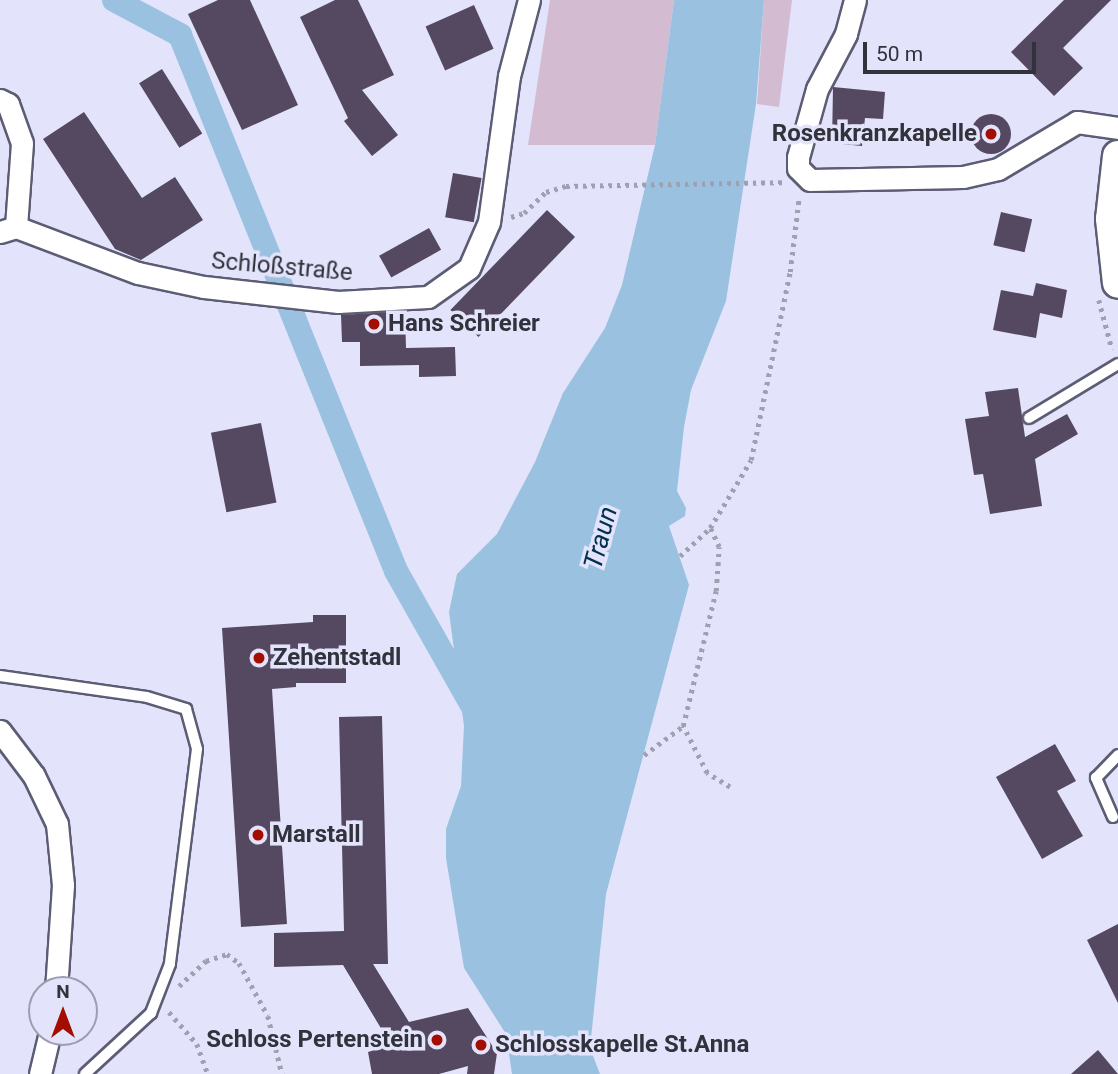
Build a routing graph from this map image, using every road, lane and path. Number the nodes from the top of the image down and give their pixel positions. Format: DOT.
graph roads {
  1 [pos="529,0"];
  2 [pos="855,0"];
  3 [pos="0,100"];
  4 [pos="1118,128"];
  5 [pos="1118,156"];
  6 [pos="803,176"];
  7 [pos="769,185"];
  8 [pos="489,222"];
  9 [pos="8,229"];
  10 [pos="1118,283"];
  11 [pos="1118,364"];
  12 [pos="1028,418"];
  13 [pos="710,528"];
  14 [pos="680,556"];
  15 [pos="0,676"];
  16 [pos="683,726"];
  17 [pos="0,731"];
  18 [pos="644,755"];
  19 [pos="1118,755"];
  20 [pos="730,787"];
  21 [pos="1112,817"];
  22 [pos="57,976"];
  23 [pos="161,1004"];
  24 [pos="151,1013"];
  25 [pos="47,1046"];
  26 [pos="40,1074"];
  27 [pos="85,1074"];
  28 [pos="208,1074"];
  29 [pos="282,1074"];
  1 -- 8 [label="street, Schloßstraße"];
  2 -- 6 [label="street"];
  3 -- 9 [label="street"];
  4 -- 6 [label="street"];
  5 -- 10 [label="main road"];
  6 -- 13 [label="path"];
  7 -- 8 [label="path"];
  8 -- 9 [label="street, Schloßstraße"];
  11 -- 12 [label="lane"];
  13 -- 14 [label="path"];
  13 -- 16 [label="path"];
  15 -- 24 [label="lane"];
  16 -- 18 [label="path"];
  16 -- 20 [label="path"];
  17 -- 22 [label="street"];
  19 -- 21 [label="lane"];
  23 -- 24 [label="path"];
  23 -- 28 [label="path"];
  23 -- 29 [label="path"];
  24 -- 27 [label="lane"];
  25 -- 26 [label="street"];
}
